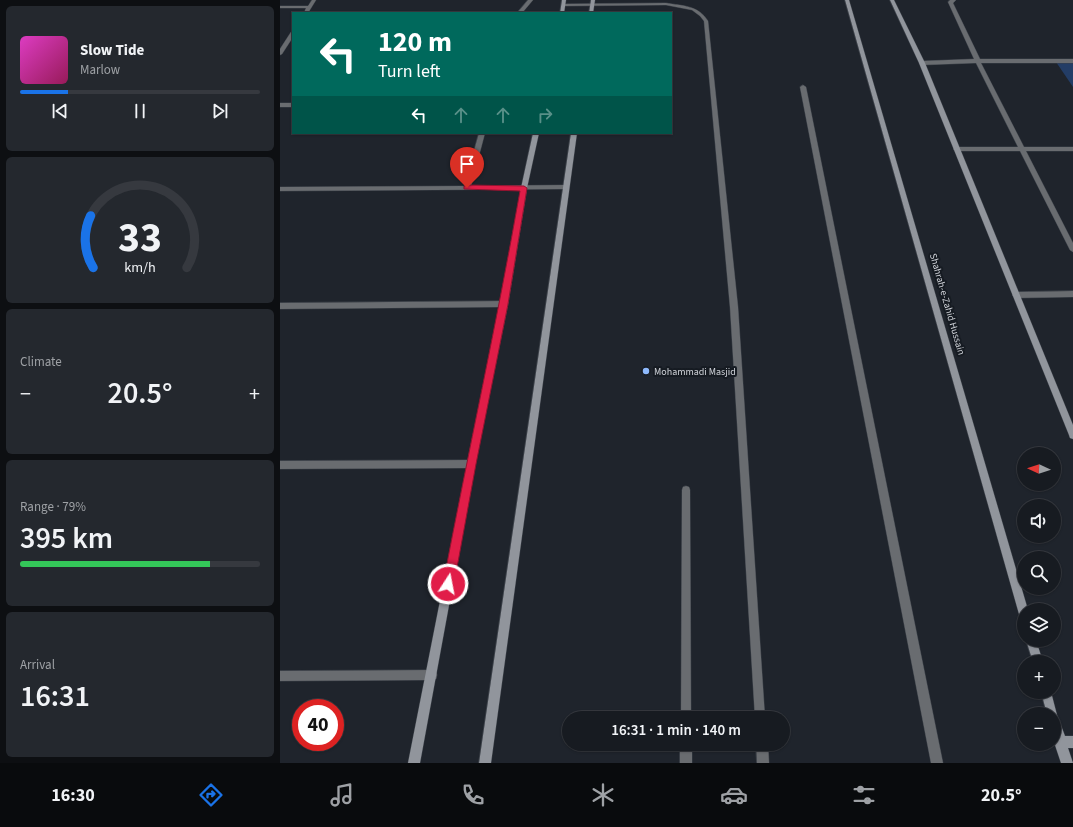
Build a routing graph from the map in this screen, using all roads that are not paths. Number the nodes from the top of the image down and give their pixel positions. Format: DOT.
graph roads {
  1 [pos="314,0"];
  2 [pos="531,0"];
  3 [pos="847,0"];
  4 [pos="892,0"];
  5 [pos="954,0"];
  6 [pos="593,2"];
  7 [pos="563,6"];
  8 [pos="280,7"];
  9 [pos="309,7"];
  10 [pos="306,12"];
  11 [pos="520,12"];
  12 [pos="591,12"];
  13 [pos="291,40"];
  14 [pos="280,53"];
  15 [pos="976,61"];
  16 [pos="1073,61"];
  17 [pos="922,63"];
  18 [pos="803,87"];
  19 [pos="280,105"];
  20 [pos="292,105"];
  21 [pos="482,134"];
  22 [pos="536,134"];
  23 [pos="574,134"];
  24 [pos="956,149"];
  25 [pos="1023,149"];
  26 [pos="1073,149"];
  27 [pos="467,188"];
  28 [pos="524,188"];
  29 [pos="566,188"];
  30 [pos="280,189"];
  31 [pos="1073,250"];
  32 [pos="1073,294"];
  33 [pos="1016,295"];
  34 [pos="504,304"];
  35 [pos="280,306"];
  36 [pos="1073,435"];
  37 [pos="471,464"];
  38 [pos="280,466"];
  39 [pos="686,490"];
  40 [pos="1021,603"];
  41 [pos="432,675"];
  42 [pos="280,676"];
  43 [pos="686,711"];
  44 [pos="760,711"];
  45 [pos="1061,742"];
  46 [pos="1073,742"];
  47 [pos="1061,745"];
  48 [pos="686,751"];
  49 [pos="762,751"];
  50 [pos="414,763"];
  51 [pos="485,763"];
  52 [pos="686,763"];
  53 [pos="763,763"];
  54 [pos="937,763"];
  55 [pos="1067,763"];
  1 -- 9 [label="street"];
  2 -- 11 [label="street"];
  3 -- 40 [label="main road, Shahrah-e-Zahid Hussain"];
  4 -- 17 [label="main road"];
  5 -- 15 [label="street"];
  6 -- 7 [label="street"];
  6 -- 12 [label="main road"];
  6 -- 44 [label="street"];
  8 -- 9 [label="street"];
  9 -- 10 [label="street"];
  13 -- 14 [label="street"];
  15 -- 16 [label="street"];
  15 -- 17 [label="street"];
  15 -- 25 [label="street"];
  17 -- 24 [label="main road"];
  18 -- 54 [label="street"];
  19 -- 20 [label="street"];
  21 -- 27 [label="street"];
  22 -- 28 [label="main road"];
  23 -- 29 [label="main road"];
  24 -- 25 [label="street"];
  24 -- 33 [label="main road"];
  25 -- 26 [label="street"];
  25 -- 31 [label="street"];
  27 -- 28 [label="street"];
  27 -- 30 [label="street"];
  28 -- 29 [label="street"];
  28 -- 34 [label="main road"];
  29 -- 51 [label="main road"];
  32 -- 33 [label="street"];
  33 -- 36 [label="main road"];
  34 -- 35 [label="street"];
  34 -- 37 [label="main road"];
  37 -- 38 [label="street"];
  37 -- 41 [label="main road"];
  39 -- 43 [label="street"];
  41 -- 42 [label="street"];
  41 -- 50 [label="main road"];
  45 -- 46 [label="main road"];
  47 -- 55 [label="main road"];
  48 -- 52 [label="street"];
  49 -- 53 [label="street"];
}
